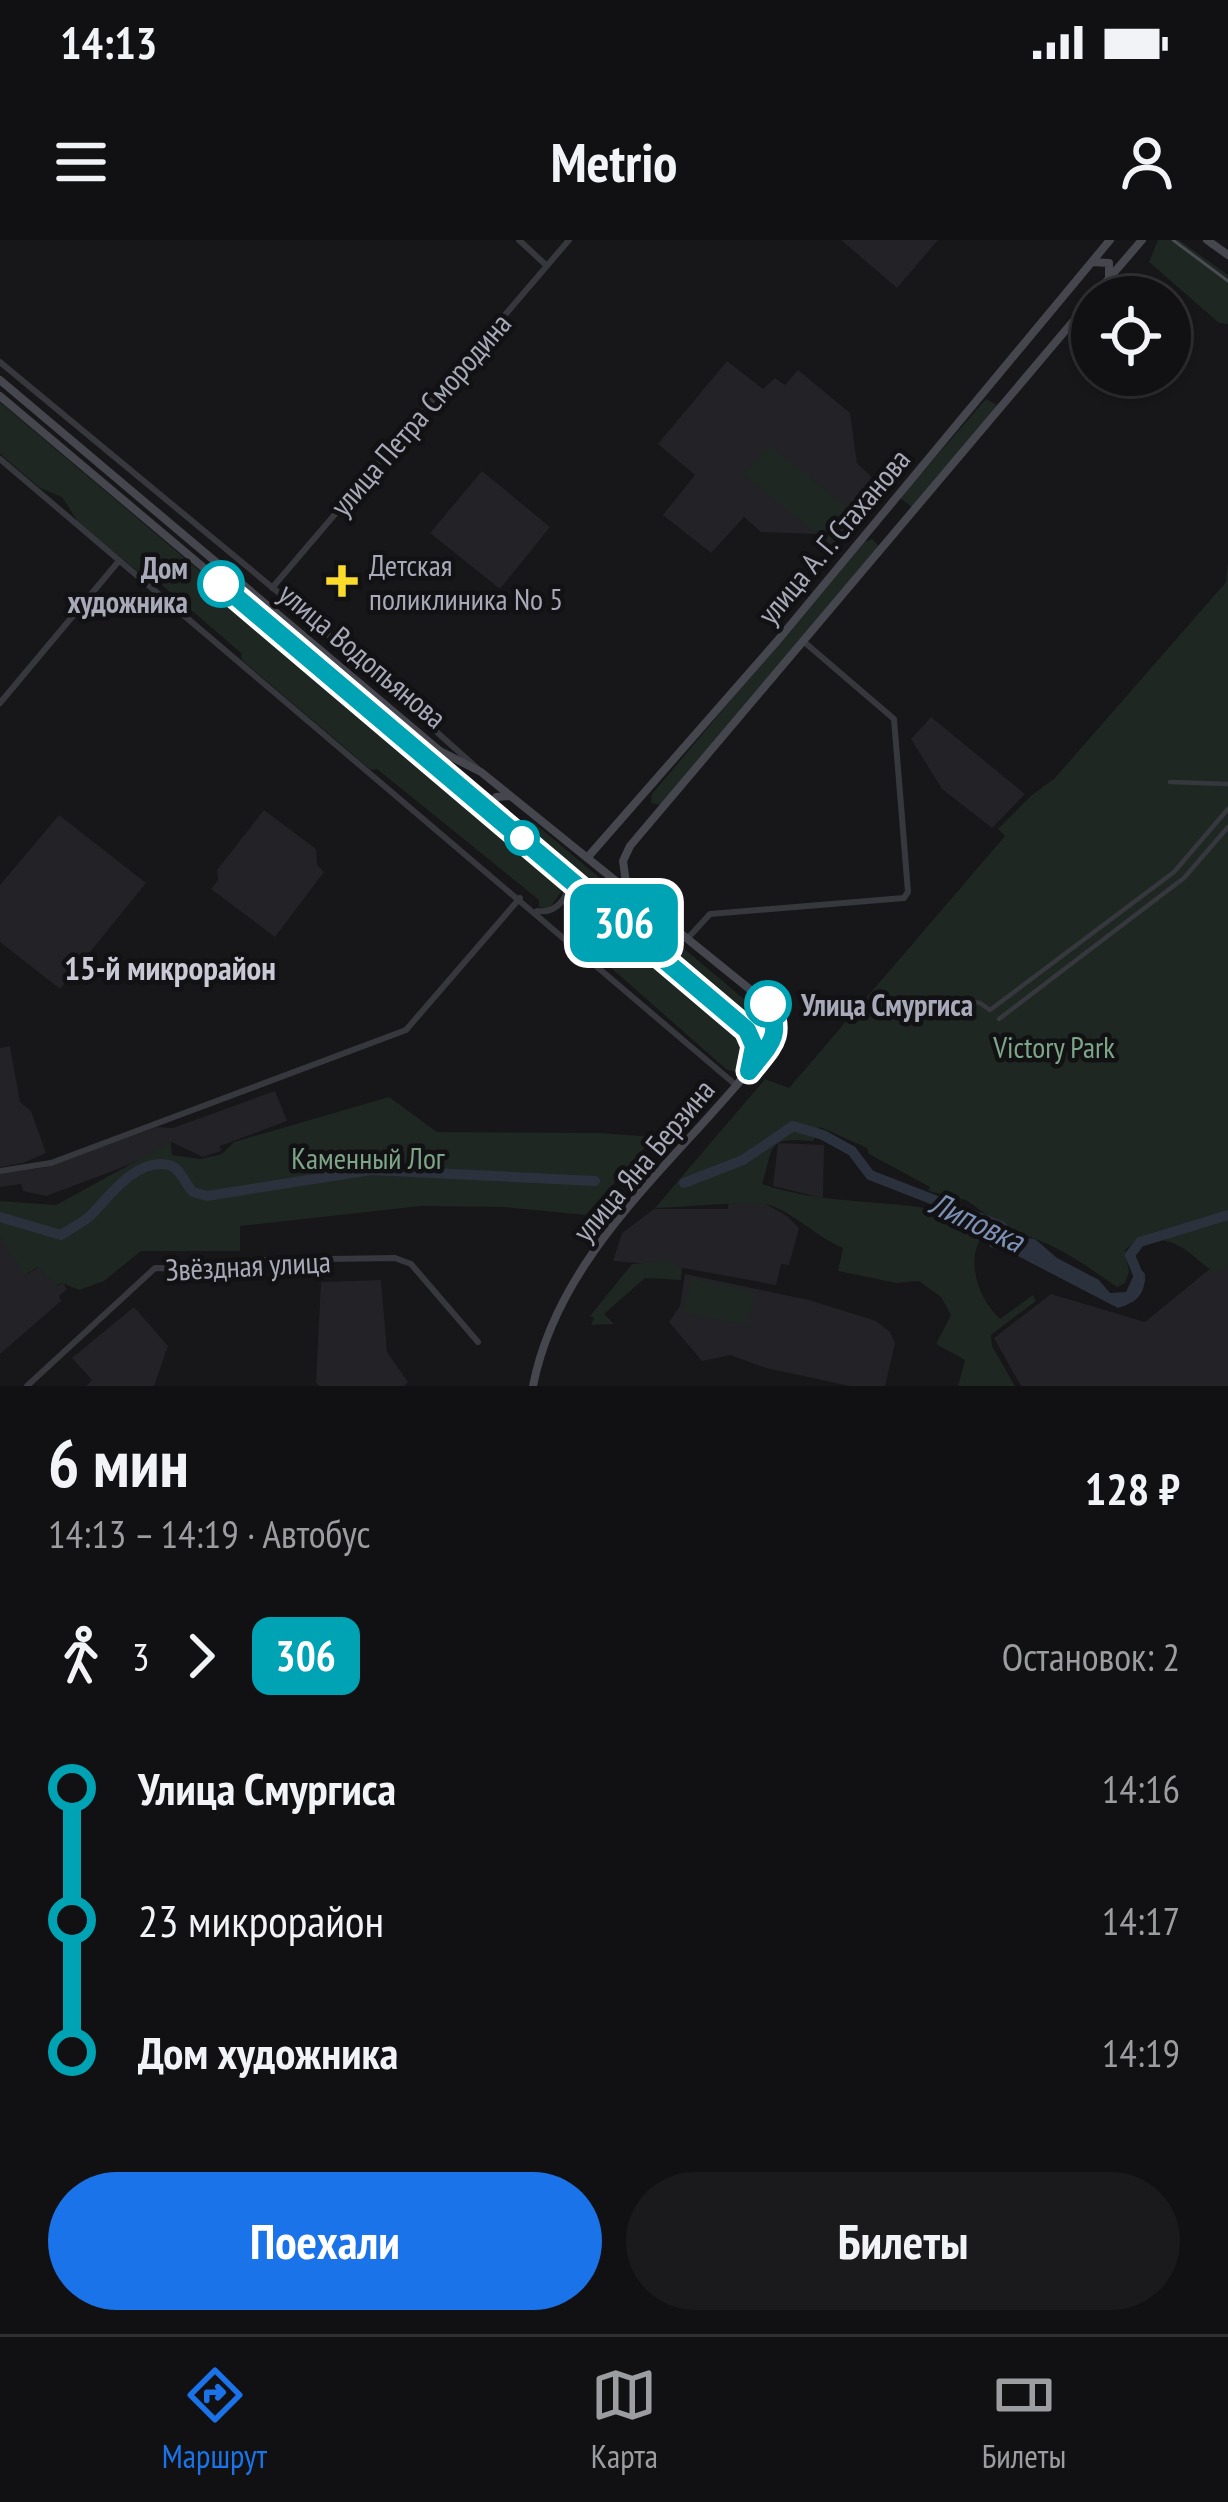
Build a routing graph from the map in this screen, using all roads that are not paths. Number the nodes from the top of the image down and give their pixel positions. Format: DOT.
graph roads {
  1 [pos="519,240"];
  2 [pos="569,240"];
  3 [pos="1110,240"];
  4 [pos="1142,240"];
  5 [pos="1207,240"];
  6 [pos="1228,256"];
  7 [pos="1090,263"];
  8 [pos="547,266"];
  9 [pos="1108,276"];
  10 [pos="1111,276"];
  11 [pos="1050,312"];
  12 [pos="1070,325"];
  13 [pos="0,362"];
  14 [pos="0,380"];
  15 [pos="25,383"];
  16 [pos="16,393"];
  17 [pos="0,396"];
  18 [pos="0,459"];
  19 [pos="860,542"];
  20 [pos="876,556"];
  21 [pos="118,562"];
  22 [pos="272,588"];
  23 [pos="803,641"];
  24 [pos="0,703"];
  25 [pos="482,772"];
  26 [pos="1170,782"];
  27 [pos="1228,784"];
  28 [pos="644,794"];
  29 [pos="512,796"];
  30 [pos="662,808"];
  31 [pos="1228,809"];
  32 [pos="497,818"];
  33 [pos="1228,827"];
  34 [pos="587,858"];
  35 [pos="568,876"];
  36 [pos="627,891"];
  37 [pos="520,898"];
  38 [pos="534,910"];
  39 [pos="618,917"];
  40 [pos="566,937"];
  41 [pos="687,939"];
  42 [pos="951,999"];
  43 [pos="999,1019"];
  44 [pos="747,1030"];
  45 [pos="774,1038"];
  46 [pos="749,1071"];
  47 [pos="737,1086"];
  48 [pos="0,1171"];
  49 [pos="478,1342"];
  50 [pos="27,1386"];
  51 [pos="533,1386"];
  1 -- 8 [label="street"];
  2 -- 8 [label="street, улица Петра Смородина"];
  3 -- 7 [label="main road, улица А. Г. Стаханова"];
  4 -- 10 [label="main road, улица А. Г. Стаханова"];
  5 -- 6 [label="main road"];
  7 -- 9 [label="main road"];
  7 -- 11 [label="main road, улица А. Г. Стаханова"];
  8 -- 22 [label="street, улица Петра Смородина"];
  11 -- 12 [label="main road"];
  11 -- 19 [label="main road, улица А. Г. Стаханова"];
  12 -- 20 [label="main road, улица А. Г. Стаханова"];
  13 -- 15 [label="street"];
  14 -- 16 [label="main road, улица Водопьянова"];
  15 -- 16 [label="street"];
  15 -- 22 [label="street"];
  16 -- 25 [label="main road, улица Водопьянова"];
  17 -- 32 [label="main road, улица Водопьянова"];
  18 -- 21 [label="street"];
  19 -- 20 [label="main road"];
  19 -- 28 [label="main road, улица А. Г. Стаханова"];
  20 -- 23 [label="main road, улица А. Г. Стаханова"];
  21 -- 24 [label="street"];
  21 -- 37 [label="street"];
  22 -- 25 [label="street"];
  23 -- 30 [label="main road, улица А. Г. Стаханова"];
  23 -- 41 [label="street"];
  25 -- 29 [label="main road, улица Водопьянова"];
  26 -- 27 [label="street"];
  28 -- 30 [label="main road"];
  28 -- 34 [label="main road, улица А. Г. Стаханова"];
  29 -- 32 [label="main road"];
  29 -- 34 [label="main road, улица Водопьянова"];
  30 -- 36 [label="main road, улица А. Г. Стаханова"];
  31 -- 42 [label="street"];
  32 -- 35 [label="main road, улица Водопьянова"];
  33 -- 43 [label="street"];
  34 -- 36 [label="main road, улица Водопьянова"];
  35 -- 38 [label="street"];
  35 -- 39 [label="main road, улица Водопьянова"];
  36 -- 41 [label="main road, улица Водопьянова"];
  37 -- 38 [label="street"];
  37 -- 48 [label="street"];
  38 -- 40 [label="street"];
  39 -- 40 [label="street"];
  39 -- 44 [label="main road, улица Водопьянова"];
  40 -- 47 [label="street"];
  41 -- 45 [label="main road, улица Водопьянова"];
  44 -- 45 [label="main road, улица Водопьянова"];
  44 -- 46 [label="main road"];
  45 -- 46 [label="main road, улица Яна Берзина"];
  46 -- 47 [label="main road, улица Яна Берзина"];
  47 -- 51 [label="main road, улица Яна Берзина"];
  49 -- 50 [label="street, Звёздная улица"];
}
